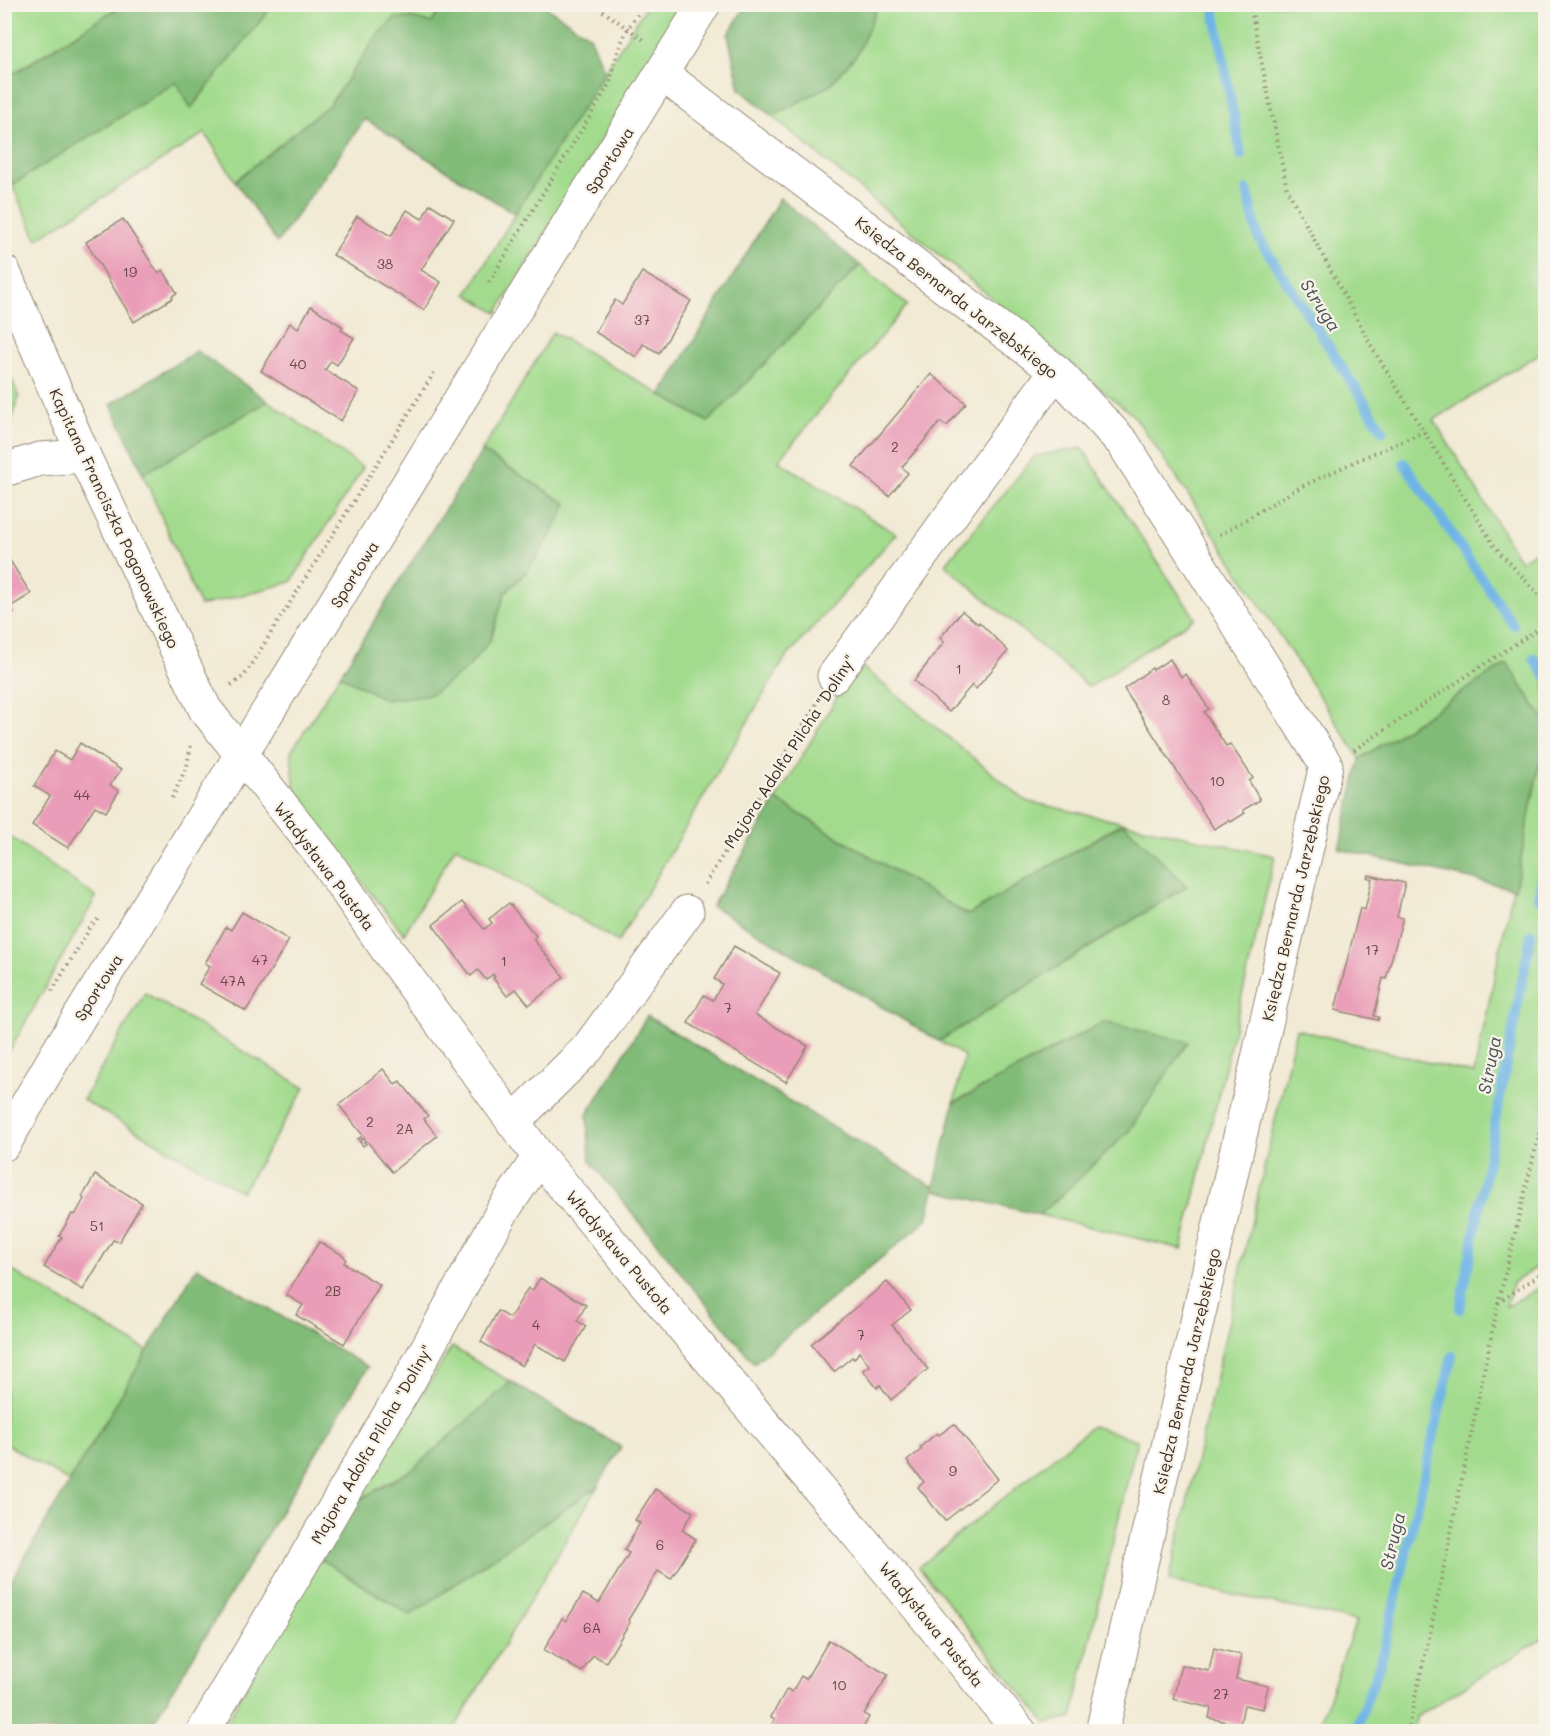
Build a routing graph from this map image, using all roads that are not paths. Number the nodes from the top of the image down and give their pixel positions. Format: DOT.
graph roads {
  1 [pos="704,4"];
  2 [pos="666,67"];
  3 [pos="4,272"];
  4 [pos="1056,371"];
  5 [pos="84,456"];
  6 [pos="4,470"];
  7 [pos="834,676"];
  8 [pos="241,756"];
  9 [pos="687,912"];
  10 [pos="513,1122"];
  11 [pos="4,1144"];
  12 [pos="539,1157"];
  13 [pos="203,1731"];
  14 [pos="1020,1731"];
  15 [pos="1102,1731"];
  1 -- 2 [label="street, Sportowa"];
  2 -- 4 [label="street, Księdza Bernarda Jarzębskiego"];
  2 -- 8 [label="street, Sportowa"];
  3 -- 5 [label="street, Kapitana Franciszka Pogonowskiego"];
  4 -- 7 [label="street, Majora Adolfa Pilcha \"Doliny\""];
  4 -- 15 [label="street, Księdza Bernarda Jarzębskiego"];
  5 -- 6 [label="street"];
  5 -- 8 [label="street, Kapitana Franciszka Pogonowskiego"];
  8 -- 10 [label="street, Władysława Pustoła"];
  8 -- 11 [label="street, Sportowa"];
  9 -- 10 [label="street"];
  10 -- 12 [label="street, Władysława Pustoła"];
  12 -- 13 [label="street, Majora Adolfa Pilcha \"Doliny\""];
  12 -- 14 [label="street, Władysława Pustoła"];
}
